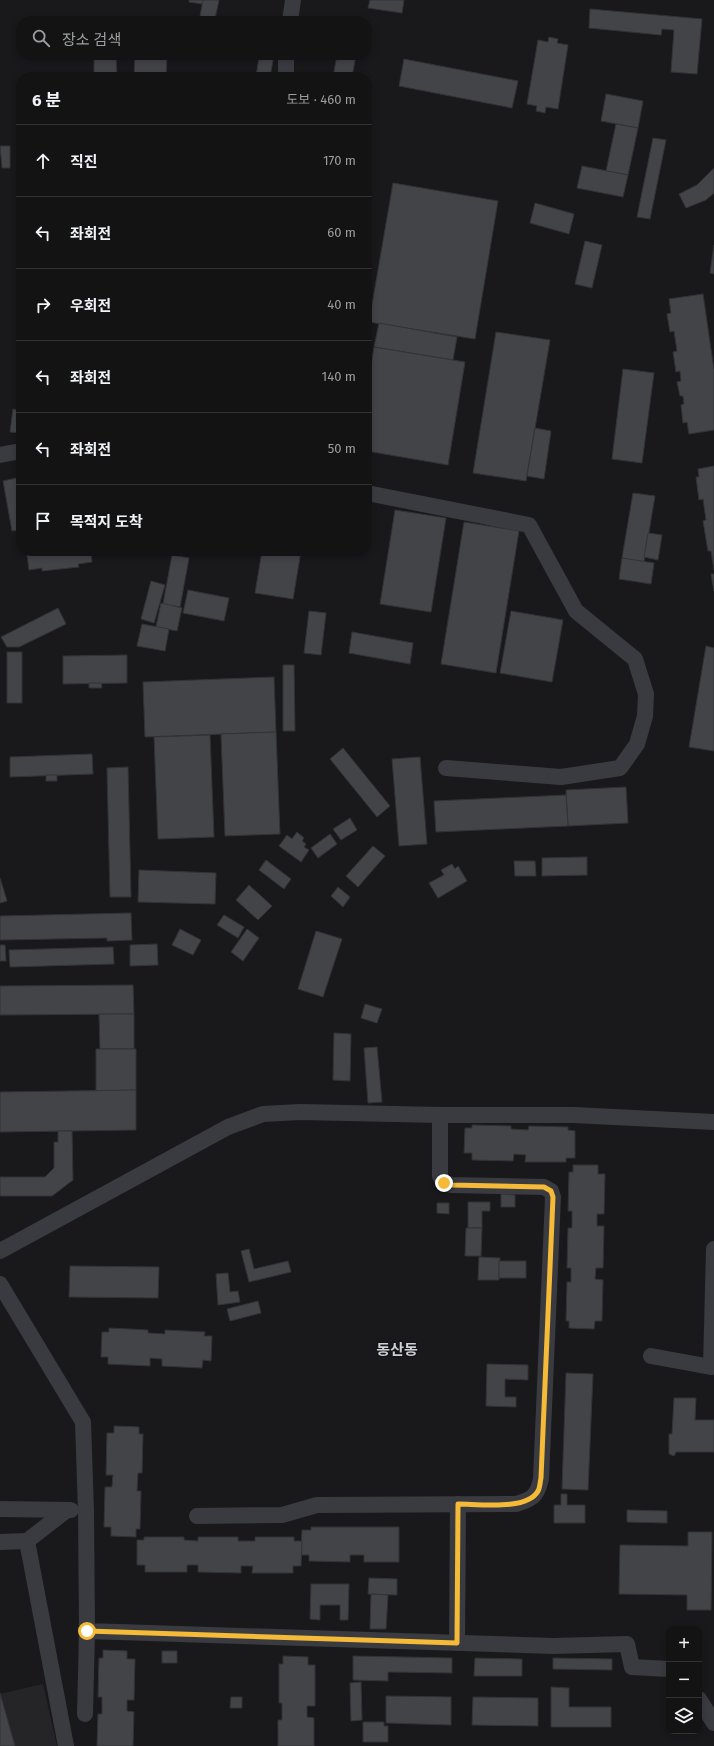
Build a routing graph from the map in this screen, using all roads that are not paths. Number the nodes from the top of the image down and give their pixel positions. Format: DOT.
graph roads {
  1 [pos="293,0"];
  2 [pos="291,16"];
  3 [pos="286,60"];
  4 [pos="286,72"];
  5 [pos="16,452"];
  6 [pos="0,455"];
  7 [pos="372,494"];
  8 [pos="446,768"];
  9 [pos="440,1116"];
  10 [pos="714,1122"];
  11 [pos="714,1249"];
  12 [pos="0,1251"];
  13 [pos="0,1284"];
  14 [pos="651,1356"];
  15 [pos="458,1504"];
  16 [pos="0,1509"];
  17 [pos="67,1510"];
  18 [pos="86,1511"];
  19 [pos="197,1516"];
  20 [pos="27,1541"];
  21 [pos="0,1542"];
  22 [pos="87,1631"];
  23 [pos="457,1643"];
  24 [pos="666,1669"];
  25 [pos="702,1704"];
  26 [pos="85,1714"];
  27 [pos="714,1724"];
  28 [pos="66,1746"];
  1 -- 2 [label="street"];
  3 -- 4 [label="street"];
  5 -- 6 [label="street"];
  7 -- 8 [label="street"];
  9 -- 10 [label="street"];
  9 -- 12 [label="street"];
  9 -- 15 [label="street"];
  11 -- 14 [label="street"];
  13 -- 18 [label="street"];
  15 -- 19 [label="street"];
  15 -- 23 [label="street"];
  16 -- 17 [label="street"];
  17 -- 18 [label="street"];
  17 -- 20 [label="street"];
  18 -- 22 [label="street"];
  20 -- 21 [label="street"];
  20 -- 28 [label="street"];
  22 -- 23 [label="street"];
  22 -- 26 [label="street"];
  23 -- 24 [label="street"];
  25 -- 27 [label="street"];
}
